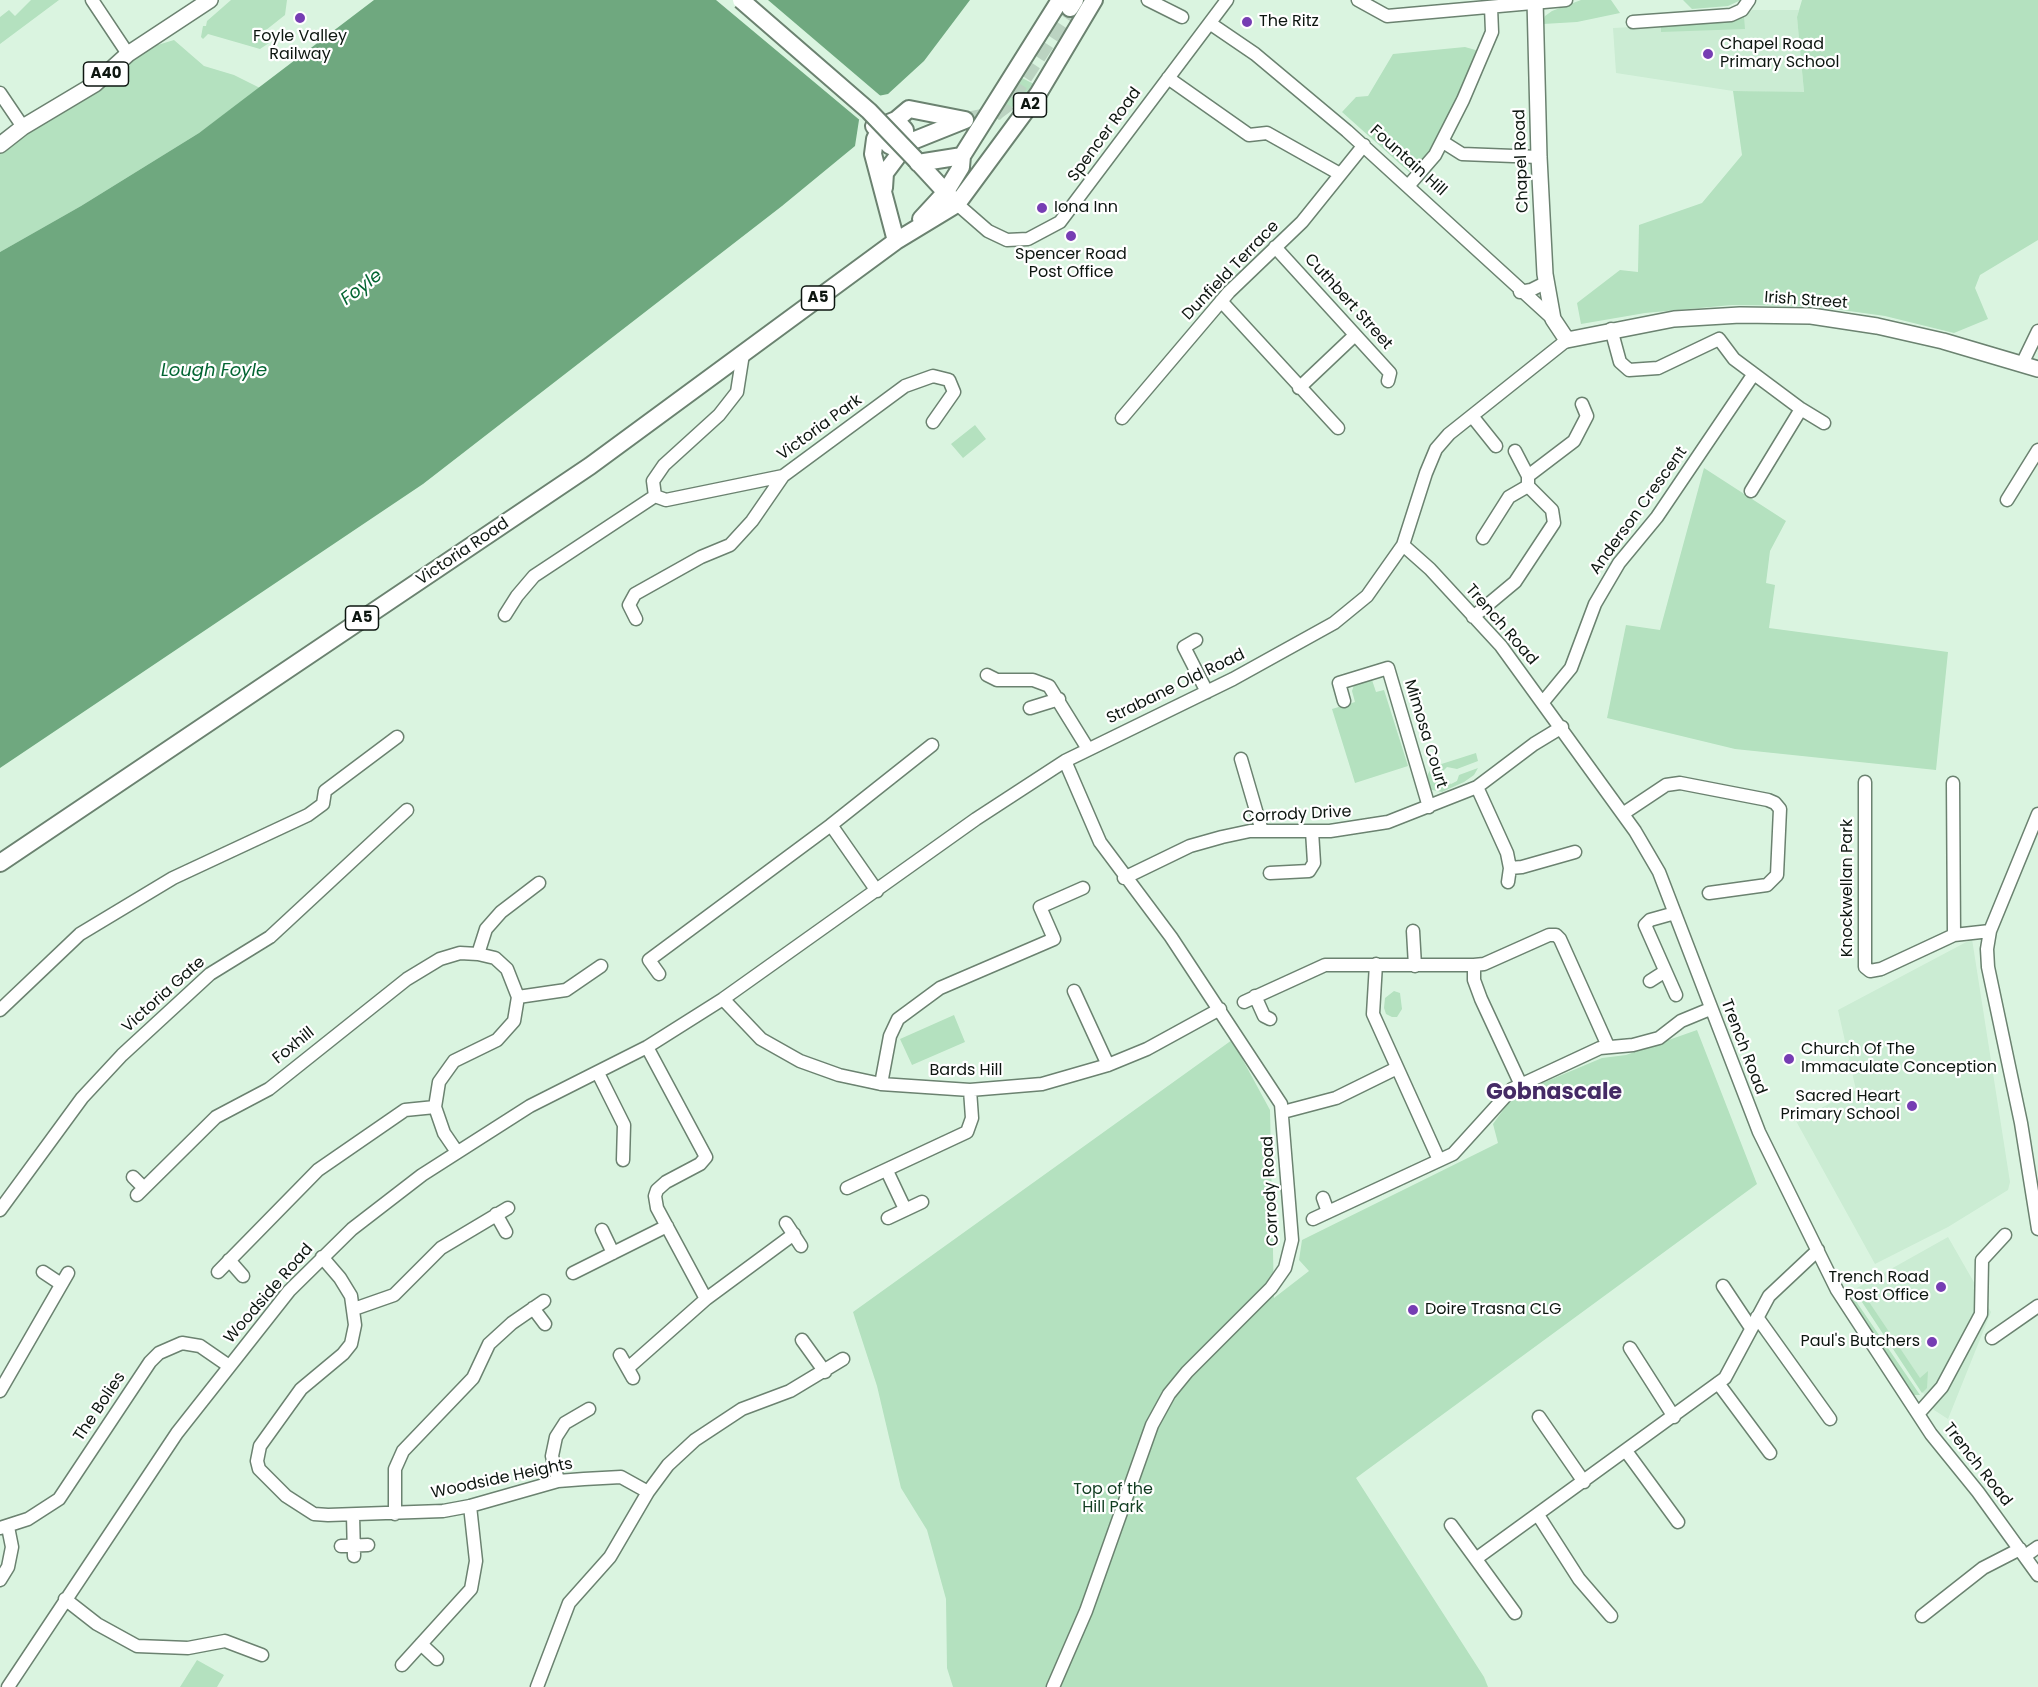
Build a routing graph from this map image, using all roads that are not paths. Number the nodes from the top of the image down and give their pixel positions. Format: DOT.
graph roads {
  1 [pos="92,0"];
  2 [pos="210,0"];
  3 [pos="741,0"];
  4 [pos="1094,0"];
  5 [pos="1148,0"];
  6 [pos="1227,0"];
  7 [pos="1358,0"];
  8 [pos="1566,0"];
  9 [pos="1749,0"];
  10 [pos="1535,2"];
  11 [pos="1068,3"];
  12 [pos="1491,7"];
  13 [pos="1182,17"];
  14 [pos="1633,22"];
  15 [pos="1211,24"];
  16 [pos="128,54"];
  17 [pos="1168,78"];
  18 [pos="0,93"];
  19 [pos="896,120"];
  20 [pos="23,127"];
  21 [pos="877,133"];
  22 [pos="1443,142"];
  23 [pos="0,145"];
  24 [pos="906,145"];
  25 [pos="1364,146"];
  26 [pos="962,156"];
  27 [pos="1539,157"];
  28 [pos="917,162"];
  29 [pos="1340,174"];
  30 [pos="1409,185"];
  31 [pos="884,195"];
  32 [pos="951,198"];
  33 [pos="896,241"];
  34 [pos="1275,247"];
  35 [pos="1547,282"];
  36 [pos="1520,292"];
  37 [pos="1221,301"];
  38 [pos="1553,319"];
  39 [pos="1611,329"];
  40 [pos="2038,331"];
  41 [pos="1355,335"];
  42 [pos="1567,340"];
  43 [pos="743,354"];
  44 [pos="2022,364"];
  45 [pos="2038,369"];
  46 [pos="1753,375"];
  47 [pos="1388,381"];
  48 [pos="1299,388"];
  49 [pos="1582,404"];
  50 [pos="1801,409"];
  51 [pos="1472,416"];
  52 [pos="1122,418"];
  53 [pos="933,422"];
  54 [pos="1824,423"];
  55 [pos="1338,428"];
  56 [pos="1496,446"];
  57 [pos="2038,450"];
  58 [pos="1515,451"];
  59 [pos="783,476"];
  60 [pos="1528,481"];
  61 [pos="1750,491"];
  62 [pos="655,496"];
  63 [pos="2007,501"];
  64 [pos="1483,538"];
  65 [pos="1403,545"];
  66 [pos="505,615"];
  67 [pos="1473,617"];
  68 [pos="636,619"];
  69 [pos="1196,640"];
  70 [pos="987,675"];
  71 [pos="1207,692"];
  72 [pos="1059,699"];
  73 [pos="1344,701"];
  74 [pos="1543,702"];
  75 [pos="1030,708"];
  76 [pos="1562,727"];
  77 [pos="397,737"];
  78 [pos="932,745"];
  79 [pos="1088,748"];
  80 [pos="1241,759"];
  81 [pos="1065,761"];
  82 [pos="1865,782"];
  83 [pos="1953,783"];
  84 [pos="1477,788"];
  85 [pos="1429,807"];
  86 [pos="407,810"];
  87 [pos="1624,813"];
  88 [pos="2038,814"];
  89 [pos="831,825"];
  90 [pos="1262,831"];
  91 [pos="1312,831"];
  92 [pos="2033,838"];
  93 [pos="1575,852"];
  94 [pos="0,863"];
  95 [pos="1510,868"];
  96 [pos="1270,873"];
  97 [pos="1124,878"];
  98 [pos="1508,882"];
  99 [pos="539,884"];
  100 [pos="1083,888"];
  101 [pos="878,891"];
  102 [pos="1709,893"];
  103 [pos="1675,913"];
  104 [pos="1413,931"];
  105 [pos="1990,931"];
  106 [pos="1954,935"];
  107 [pos="478,954"];
  108 [pos="1376,964"];
  109 [pos="1474,965"];
  110 [pos="601,966"];
  111 [pos="1415,966"];
  112 [pos="1664,972"];
  113 [pos="659,974"];
  114 [pos="1650,981"];
  115 [pos="1074,992"];
  116 [pos="1676,995"];
  117 [pos="518,998"];
  118 [pos="723,999"];
  119 [pos="1220,1009"];
  120 [pos="1710,1009"];
  121 [pos="0,1010"];
  122 [pos="1270,1019"];
  123 [pos="647,1047"];
  124 [pos="1608,1047"];
  125 [pos="1108,1065"];
  126 [pos="1397,1068"];
  127 [pos="598,1073"];
  128 [pos="881,1084"];
  129 [pos="1521,1085"];
  130 [pos="970,1090"];
  131 [pos="435,1107"];
  132 [pos="1283,1112"];
  133 [pos="457,1152"];
  134 [pos="623,1160"];
  135 [pos="1439,1160"];
  136 [pos="887,1171"];
  137 [pos="133,1177"];
  138 [pos="847,1188"];
  139 [pos="2034,1192"];
  140 [pos="1323,1198"];
  141 [pos="922,1202"];
  142 [pos="508,1208"];
  143 [pos="905,1209"];
  144 [pos="0,1210"];
  145 [pos="1328,1212"];
  146 [pos="496,1214"];
  147 [pos="888,1218"];
  148 [pos="1313,1219"];
  149 [pos="786,1223"];
  150 [pos="667,1226"];
  151 [pos="2038,1229"];
  152 [pos="602,1230"];
  153 [pos="506,1232"];
  154 [pos="794,1234"];
  155 [pos="2005,1235"];
  156 [pos="801,1246"];
  157 [pos="1818,1251"];
  158 [pos="613,1253"];
  159 [pos="322,1257"];
  160 [pos="229,1260"];
  161 [pos="43,1272"];
  162 [pos="218,1272"];
  163 [pos="68,1273"];
  164 [pos="573,1273"];
  165 [pos="243,1276"];
  166 [pos="61,1284"];
  167 [pos="1723,1286"];
  168 [pos="706,1299"];
  169 [pos="544,1300"];
  170 [pos="2038,1306"];
  171 [pos="532,1308"];
  172 [pos="354,1309"];
  173 [pos="1754,1322"];
  174 [pos="544,1324"];
  175 [pos="1992,1338"];
  176 [pos="802,1340"];
  177 [pos="1630,1348"];
  178 [pos="620,1355"];
  179 [pos="843,1359"];
  180 [pos="229,1366"];
  181 [pos="825,1372"];
  182 [pos="1718,1383"];
  183 [pos="0,1391"];
  184 [pos="583,1408"];
  185 [pos="1918,1414"];
  186 [pos="1539,1417"];
  187 [pos="1674,1417"];
  188 [pos="1830,1419"];
  189 [pos="1626,1451"];
  190 [pos="1770,1453"];
  191 [pos="558,1481"];
  192 [pos="1584,1482"];
  193 [pos="648,1492"];
  194 [pos="470,1506"];
  195 [pos="395,1514"];
  196 [pos="353,1515"];
  197 [pos="1538,1515"];
  198 [pos="1678,1522"];
  199 [pos="1451,1525"];
  200 [pos="4,1527"];
  201 [pos="368,1545"];
  202 [pos="341,1546"];
  203 [pos="2038,1546"];
  204 [pos="354,1551"];
  205 [pos="2023,1553"];
  206 [pos="1477,1558"];
  207 [pos="2038,1575"];
  208 [pos="0,1580"];
  209 [pos="65,1599"];
  210 [pos="1515,1613"];
  211 [pos="1611,1616"];
  212 [pos="1922,1616"];
  213 [pos="421,1644"];
  214 [pos="262,1655"];
  215 [pos="436,1659"];
  216 [pos="402,1665"];
  217 [pos="8,1687"];
  218 [pos="537,1687"];
  219 [pos="1053,1687"];
  1 -- 16 [label="street"];
  2 -- 16 [label="main road, A40"];
  3 -- 28 [label="highway, bridge"];
  4 -- 32 [label="highway, A2"];
  5 -- 13 [label="street"];
  6 -- 15 [label="street, Spencer Road"];
  7 -- 12 [label="street"];
  8 -- 10 [label="street"];
  9 -- 14 [label="street"];
  10 -- 12 [label="street"];
  10 -- 27 [label="main road, Chapel Road"];
  11 -- 26 [label="highway, A2"];
  12 -- 22 [label="street"];
  15 -- 17 [label="street, Spencer Road"];
  15 -- 25 [label="street, Fountain Hill"];
  16 -- 20 [label="main road, A40"];
  17 -- 29 [label="street"];
  17 -- 32 [label="street, Spencer Road"];
  18 -- 20 [label="street"];
  19 -- 21 [label="highway"];
  19 -- 24 [label="highway"];
  19 -- 24 [label="highway"];
  20 -- 23 [label="main road, A40"];
  21 -- 24 [label="highway"];
  21 -- 31 [label="highway"];
  22 -- 27 [label="street"];
  22 -- 30 [label="street"];
  24 -- 31 [label="highway"];
  25 -- 29 [label="street, Dunfield Terrace"];
  25 -- 30 [label="street, Fountain Hill"];
  26 -- 28 [label="highway"];
  26 -- 32 [label="highway, A2"];
  27 -- 35 [label="main road, Chapel Road"];
  28 -- 32 [label="highway"];
  29 -- 34 [label="street, Dunfield Terrace"];
  30 -- 36 [label="street, Fountain Hill"];
  31 -- 33 [label="highway"];
  32 -- 33 [label="highway, Victoria Road / A5"];
  33 -- 43 [label="highway, Victoria Road / A5"];
  34 -- 37 [label="street, Dunfield Terrace"];
  34 -- 41 [label="street, Cuthbert Street"];
  35 -- 36 [label="street"];
  35 -- 38 [label="main road, Chapel Road"];
  36 -- 38 [label="street, Fountain Hill"];
  37 -- 48 [label="street"];
  37 -- 52 [label="street, Dunfield Terrace"];
  38 -- 42 [label="main road, Fountain Hill"];
  39 -- 42 [label="main road, Irish Street"];
  39 -- 44 [label="main road, Irish Street"];
  39 -- 46 [label="street"];
  40 -- 44 [label="street"];
  41 -- 47 [label="street, Cuthbert Street"];
  41 -- 48 [label="street"];
  42 -- 51 [label="street, Strabane Old Road"];
  43 -- 62 [label="street"];
  43 -- 94 [label="highway, Victoria Road / A5"];
  44 -- 45 [label="main road, Irish Street"];
  46 -- 50 [label="street"];
  46 -- 74 [label="street, Anderson Crescent"];
  48 -- 55 [label="street"];
  49 -- 60 [label="street"];
  50 -- 54 [label="street"];
  50 -- 61 [label="street"];
  51 -- 56 [label="street"];
  51 -- 65 [label="street, Strabane Old Road"];
  53 -- 59 [label="street, Victoria Park"];
  57 -- 63 [label="street"];
  58 -- 60 [label="street"];
  59 -- 62 [label="street, Victoria Park"];
  59 -- 68 [label="street"];
  60 -- 64 [label="street"];
  60 -- 67 [label="street"];
  62 -- 66 [label="street"];
  65 -- 67 [label="street, Trench Road"];
  65 -- 71 [label="street, Strabane Old Road"];
  67 -- 74 [label="street, Trench Road"];
  69 -- 71 [label="street"];
  70 -- 72 [label="street"];
  71 -- 79 [label="street, Strabane Old Road"];
  72 -- 75 [label="street"];
  72 -- 79 [label="street"];
  73 -- 85 [label="street, Mimosa Court"];
  74 -- 76 [label="street, Trench Road"];
  76 -- 84 [label="street, Corrody Drive"];
  76 -- 87 [label="street, Trench Road"];
  77 -- 121 [label="street"];
  78 -- 89 [label="street"];
  79 -- 81 [label="street, Strabane Old Road"];
  80 -- 90 [label="street"];
  81 -- 97 [label="street, Corrody Road"];
  81 -- 101 [label="street, Strabane Old Road"];
  82 -- 106 [label="street, Knockwellan Park"];
  83 -- 106 [label="street"];
  84 -- 85 [label="street, Corrody Drive"];
  84 -- 95 [label="street"];
  85 -- 91 [label="street, Corrody Drive"];
  86 -- 144 [label="street, Victoria Gate"];
  87 -- 102 [label="street"];
  87 -- 103 [label="street, Trench Road"];
  88 -- 92 [label="street"];
  89 -- 101 [label="street"];
  89 -- 113 [label="street"];
  90 -- 91 [label="street, Corrody Drive"];
  90 -- 97 [label="street, Corrody Drive"];
  91 -- 96 [label="street"];
  92 -- 105 [label="street"];
  93 -- 95 [label="street"];
  95 -- 98 [label="street"];
  97 -- 119 [label="street, Corrody Road"];
  99 -- 107 [label="street"];
  100 -- 128 [label="street"];
  101 -- 118 [label="street, Strabane Old Road"];
  103 -- 112 [label="street"];
  103 -- 120 [label="street, Trench Road"];
  104 -- 111 [label="street"];
  105 -- 106 [label="street, Knockwellan Park"];
  105 -- 139 [label="street"];
  107 -- 117 [label="street"];
  107 -- 137 [label="street, Foxhill"];
  108 -- 111 [label="street"];
  108 -- 122 [label="street"];
  108 -- 126 [label="street"];
  109 -- 111 [label="street"];
  109 -- 124 [label="street"];
  109 -- 129 [label="street"];
  110 -- 117 [label="street"];
  112 -- 114 [label="street"];
  112 -- 116 [label="street"];
  115 -- 125 [label="street"];
  117 -- 131 [label="street"];
  118 -- 123 [label="street, Woodside Road"];
  118 -- 128 [label="street, Bards Hill"];
  119 -- 125 [label="street, Bards Hill"];
  119 -- 132 [label="street, Corrody Road"];
  120 -- 124 [label="street"];
  120 -- 157 [label="street, Trench Road"];
  123 -- 127 [label="street, Woodside Road"];
  123 -- 150 [label="street"];
  124 -- 129 [label="street"];
  125 -- 130 [label="street, Bards Hill"];
  126 -- 132 [label="street"];
  126 -- 135 [label="street"];
  127 -- 133 [label="street, Woodside Road"];
  127 -- 134 [label="street"];
  128 -- 130 [label="street, Bards Hill"];
  129 -- 135 [label="street"];
  130 -- 136 [label="street"];
  131 -- 133 [label="street"];
  131 -- 160 [label="street"];
  132 -- 219 [label="street, Corrody Road"];
  133 -- 159 [label="street, Woodside Road"];
  135 -- 145 [label="street"];
  136 -- 138 [label="street"];
  136 -- 143 [label="street"];
  139 -- 151 [label="street"];
  140 -- 145 [label="street"];
  141 -- 143 [label="street"];
  142 -- 146 [label="street"];
  143 -- 147 [label="street"];
  145 -- 148 [label="street"];
  146 -- 153 [label="street"];
  146 -- 172 [label="street"];
  149 -- 154 [label="street"];
  150 -- 158 [label="street"];
  150 -- 168 [label="street"];
  152 -- 158 [label="street"];
  154 -- 156 [label="street"];
  154 -- 168 [label="street"];
  155 -- 185 [label="street"];
  157 -- 173 [label="street"];
  157 -- 185 [label="street, Trench Road"];
  158 -- 164 [label="street"];
  159 -- 172 [label="street, Woodside Heights"];
  159 -- 180 [label="street, Woodside Road"];
  160 -- 162 [label="street"];
  160 -- 165 [label="street"];
  161 -- 166 [label="street"];
  163 -- 166 [label="street"];
  166 -- 183 [label="street"];
  167 -- 173 [label="street"];
  168 -- 178 [label="street"];
  169 -- 171 [label="street"];
  170 -- 175 [label="street"];
  171 -- 174 [label="street"];
  171 -- 195 [label="street"];
  172 -- 196 [label="street, Woodside Heights"];
  173 -- 182 [label="street"];
  173 -- 188 [label="street"];
  176 -- 181 [label="street"];
  177 -- 187 [label="street"];
  179 -- 181 [label="street"];
  180 -- 200 [label="street, The Bolies"];
  180 -- 209 [label="street, Woodside Road"];
  181 -- 193 [label="street"];
  182 -- 187 [label="street"];
  182 -- 190 [label="street"];
  184 -- 191 [label="street"];
  185 -- 205 [label="street, Trench Road"];
  186 -- 192 [label="street"];
  187 -- 189 [label="street"];
  189 -- 192 [label="street"];
  189 -- 198 [label="street"];
  191 -- 193 [label="street, Woodside Heights"];
  191 -- 194 [label="street, Woodside Heights"];
  192 -- 197 [label="street"];
  193 -- 218 [label="street"];
  194 -- 195 [label="street, Woodside Heights"];
  194 -- 213 [label="street"];
  195 -- 196 [label="street, Woodside Heights"];
  196 -- 204 [label="street"];
  197 -- 206 [label="street"];
  197 -- 211 [label="street"];
  199 -- 206 [label="street"];
  200 -- 208 [label="street, The Bolies"];
  201 -- 204 [label="street"];
  202 -- 204 [label="street"];
  203 -- 205 [label="street"];
  205 -- 207 [label="street, Trench Road"];
  205 -- 212 [label="street"];
  206 -- 210 [label="street"];
  209 -- 214 [label="street"];
  209 -- 217 [label="street, Woodside Road"];
  213 -- 215 [label="street"];
  213 -- 216 [label="street"];
}
